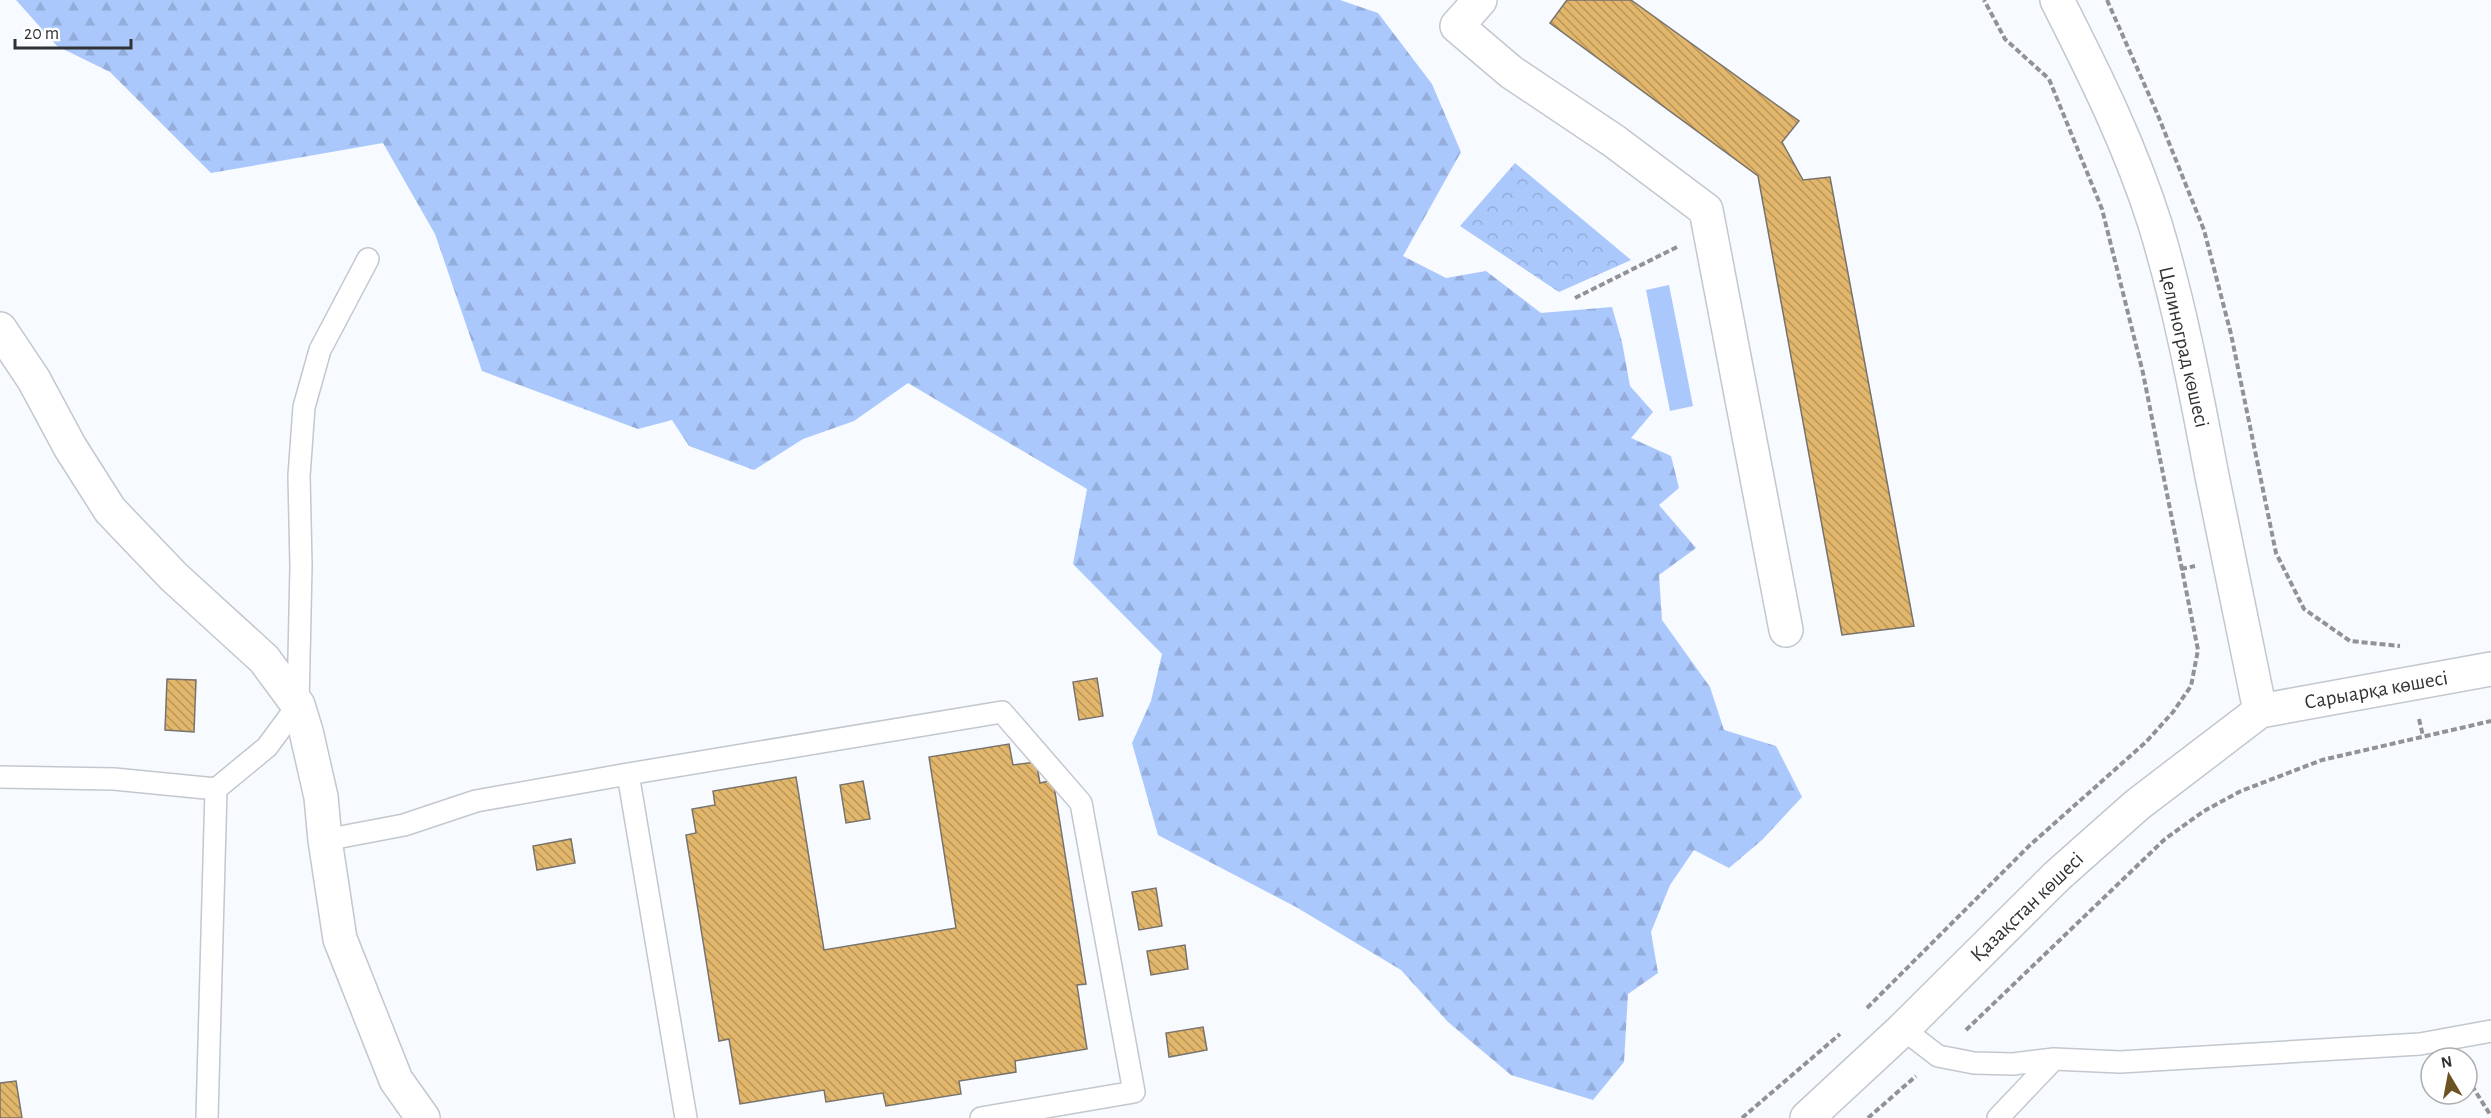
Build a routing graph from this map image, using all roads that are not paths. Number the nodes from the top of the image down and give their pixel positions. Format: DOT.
graph roads {
  1 [pos="1480,0"];
  2 [pos="2056,0"];
  3 [pos="368,259"];
  4 [pos="0,329"];
  5 [pos="1786,630"];
  6 [pos="2491,669"];
  7 [pos="298,705"];
  8 [pos="2260,711"];
  9 [pos="628,774"];
  10 [pos="0,777"];
  11 [pos="216,789"];
  12 [pos="325,840"];
  13 [pos="1903,1029"];
  14 [pos="2491,1031"];
  15 [pos="2054,1059"];
  16 [pos="207,1118"];
  17 [pos="423,1118"];
  18 [pos="686,1118"];
  19 [pos="981,1118"];
  20 [pos="1807,1118"];
  21 [pos="1998,1118"];
  1 -- 5 [label="street"];
  2 -- 8 [label="street, Целиноград көшесі"];
  3 -- 7 [label="lane"];
  4 -- 7 [label="street"];
  6 -- 8 [label="street, Сарыарқа көшесі"];
  7 -- 11 [label="lane"];
  7 -- 12 [label="street"];
  8 -- 13 [label="street, Қазақстан көшесі"];
  9 -- 12 [label="lane"];
  9 -- 18 [label="lane"];
  9 -- 19 [label="lane"];
  10 -- 11 [label="lane"];
  11 -- 16 [label="lane"];
  12 -- 17 [label="street"];
  13 -- 15 [label="lane"];
  13 -- 20 [label="street, Қазақстан көшесі"];
  14 -- 15 [label="lane"];
  15 -- 21 [label="lane"];
}
